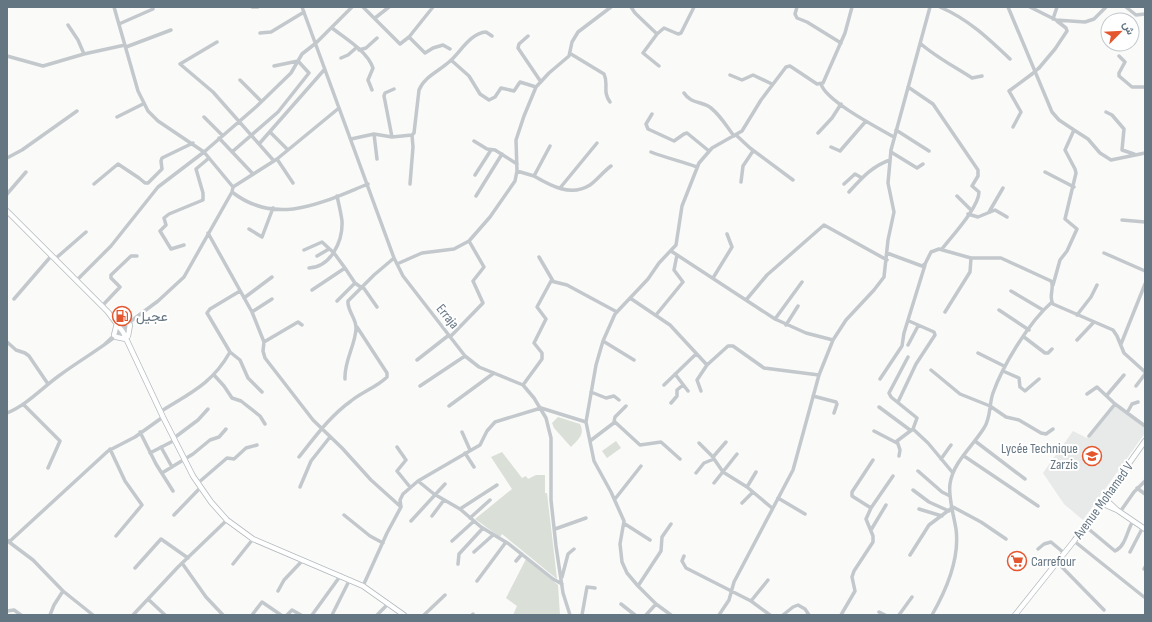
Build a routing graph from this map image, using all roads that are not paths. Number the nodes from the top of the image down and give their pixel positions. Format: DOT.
graph roads {
  1 [pos="114,7"];
  2 [pos="252,7"];
  3 [pos="258,7"];
  4 [pos="302,7"];
  5 [pos="352,7"];
  6 [pos="363,7"];
  7 [pos="389,7"];
  8 [pos="432,7"];
  9 [pos="611,7"];
  10 [pos="631,7"];
  11 [pos="694,7"];
  12 [pos="796,7"];
  13 [pos="852,7"];
  14 [pos="930,7"];
  15 [pos="940,7"];
  16 [pos="1008,7"];
  17 [pos="1030,7"];
  18 [pos="1058,7"];
  19 [pos="1106,7"];
  20 [pos="1126,7"];
  21 [pos="154,9"];
  22 [pos="304,12"];
  23 [pos="1145,14"];
  24 [pos="374,18"];
  25 [pos="1055,19"];
  26 [pos="119,24"];
  27 [pos="68,25"];
  28 [pos="332,28"];
  29 [pos="171,30"];
  30 [pos="260,33"];
  31 [pos="657,34"];
  32 [pos="492,36"];
  33 [pos="528,36"];
  34 [pos="409,37"];
  35 [pos="377,38"];
  36 [pos="217,42"];
  37 [pos="316,43"];
  38 [pos="841,43"];
  39 [pos="921,44"];
  40 [pos="126,46"];
  41 [pos="357,49"];
  42 [pos="450,49"];
  43 [pos="84,54"];
  44 [pos="571,54"];
  45 [pos="7,56"];
  46 [pos="1119,56"];
  47 [pos="341,58"];
  48 [pos="1010,59"];
  49 [pos="451,60"];
  50 [pos="298,61"];
  51 [pos="274,66"];
  52 [pos="659,66"];
  53 [pos="324,70"];
  54 [pos="730,75"];
  55 [pos="982,76"];
  56 [pos="240,80"];
  57 [pos="541,82"];
  58 [pos="772,84"];
  59 [pos="821,84"];
  60 [pos="536,87"];
  61 [pos="908,87"];
  62 [pos="1145,87"];
  63 [pos="394,89"];
  64 [pos="372,90"];
  65 [pos="684,93"];
  66 [pos="261,101"];
  67 [pos="610,102"];
  68 [pos="143,104"];
  69 [pos="840,104"];
  70 [pos="339,108"];
  71 [pos="77,111"];
  72 [pos="278,112"];
  73 [pos="1106,112"];
  74 [pos="652,114"];
  75 [pos="117,117"];
  76 [pos="204,117"];
  77 [pos="284,118"];
  78 [pos="239,121"];
  79 [pos="866,121"];
  80 [pos="1013,128"];
  81 [pos="896,130"];
  82 [pos="1074,132"];
  83 [pos="271,133"];
  84 [pos="818,133"];
  85 [pos="374,134"];
  86 [pos="252,135"];
  87 [pos="412,135"];
  88 [pos="735,136"];
  89 [pos="220,137"];
  90 [pos="392,137"];
  91 [pos="894,137"];
  92 [pos="351,139"];
  93 [pos="474,141"];
  94 [pos="193,143"];
  95 [pos="597,143"];
  96 [pos="260,144"];
  97 [pos="550,146"];
  98 [pos="831,147"];
  99 [pos="288,150"];
  100 [pos="492,150"];
  101 [pos="710,151"];
  102 [pos="753,151"];
  103 [pos="929,151"];
  104 [pos="204,152"];
  105 [pos="232,152"];
  106 [pos="650,152"];
  107 [pos="891,152"];
  108 [pos="1145,153"];
  109 [pos="502,154"];
  110 [pos="1135,154"];
  111 [pos="7,158"];
  112 [pos="209,158"];
  113 [pos="377,159"];
  114 [pos="275,160"];
  115 [pos="890,160"];
  116 [pos="517,164"];
  117 [pos="924,164"];
  118 [pos="611,166"];
  119 [pos="697,167"];
  120 [pos="517,171"];
  121 [pos="26,172"];
  122 [pos="1045,172"];
  123 [pos="253,174"];
  124 [pos="475,175"];
  125 [pos="534,176"];
  126 [pos="862,178"];
  127 [pos="793,180"];
  128 [pos="292,182"];
  129 [pos="741,182"];
  130 [pos="94,184"];
  131 [pos="368,184"];
  132 [pos="410,184"];
  133 [pos="844,184"];
  134 [pos="233,187"];
  135 [pos="1074,187"];
  136 [pos="560,188"];
  137 [pos="1003,188"];
  138 [pos="232,192"];
  139 [pos="849,192"];
  140 [pos="7,194"];
  141 [pos="337,196"];
  142 [pos="476,196"];
  143 [pos="957,196"];
  144 [pos="273,208"];
  145 [pos="971,210"];
  146 [pos="7,211"];
  147 [pos="989,212"];
  148 [pos="968,214"];
  149 [pos="1007,217"];
  150 [pos="1122,220"];
  151 [pos="1145,222"];
  152 [pos="249,230"];
  153 [pos="86,232"];
  154 [pos="208,233"];
  155 [pos="727,234"];
  156 [pos="469,241"];
  157 [pos="184,245"];
  158 [pos="329,249"];
  159 [pos="942,249"];
  160 [pos="304,250"];
  161 [pos="671,251"];
  162 [pos="1104,252"];
  163 [pos="334,253"];
  164 [pos="887,253"];
  165 [pos="677,255"];
  166 [pos="137,256"];
  167 [pos="317,256"];
  168 [pos="53,257"];
  169 [pos="539,257"];
  170 [pos="394,258"];
  171 [pos="971,258"];
  172 [pos="887,260"];
  173 [pos="397,264"];
  174 [pos="924,265"];
  175 [pos="309,268"];
  176 [pos="345,268"];
  177 [pos="1145,271"];
  178 [pos="272,277"];
  179 [pos="714,278"];
  180 [pos="76,281"];
  181 [pos="553,281"];
  182 [pos="802,282"];
  183 [pos="355,283"];
  184 [pos="1145,284"];
  185 [pos="1053,285"];
  186 [pos="1097,285"];
  187 [pos="363,288"];
  188 [pos="312,290"];
  189 [pos="240,291"];
  190 [pos="1012,291"];
  191 [pos="244,298"];
  192 [pos="630,298"];
  193 [pos="14,299"];
  194 [pos="272,299"];
  195 [pos="746,300"];
  196 [pos="337,301"];
  197 [pos="1052,302"];
  198 [pos="102,306"];
  199 [pos="798,306"];
  200 [pos="377,307"];
  201 [pos="999,310"];
  202 [pos="1043,310"];
  203 [pos="252,312"];
  204 [pos="617,312"];
  205 [pos="945,312"];
  206 [pos="656,315"];
  207 [pos="1077,315"];
  208 [pos="775,318"];
  209 [pos="909,321"];
  210 [pos="1094,322"];
  211 [pos="129,324"];
  212 [pos="786,324"];
  213 [pos="302,325"];
  214 [pos="918,326"];
  215 [pos="121,327"];
  216 [pos="357,327"];
  217 [pos="1029,330"];
  218 [pos="115,336"];
  219 [pos="450,336"];
  220 [pos="1024,337"];
  221 [pos="127,338"];
  222 [pos="603,340"];
  223 [pos="833,340"];
  224 [pos="1077,340"];
  225 [pos="7,342"];
  226 [pos="264,342"];
  227 [pos="1121,344"];
  228 [pos="908,345"];
  229 [pos="1052,349"];
  230 [pos="230,352"];
  231 [pos="978,353"];
  232 [pos="696,354"];
  233 [pos="465,356"];
  234 [pos="908,357"];
  235 [pos="417,360"];
  236 [pos="634,360"];
  237 [pos="708,365"];
  238 [pos="1004,366"];
  239 [pos="931,370"];
  240 [pos="1003,371"];
  241 [pos="494,373"];
  242 [pos="1145,373"];
  243 [pos="675,374"];
  244 [pos="214,375"];
  245 [pos="819,375"];
  246 [pos="1124,375"];
  247 [pos="345,379"];
  248 [pos="880,379"];
  249 [pos="1039,379"];
  250 [pos="48,384"];
  251 [pos="523,385"];
  252 [pos="664,385"];
  253 [pos="683,385"];
  254 [pos="420,386"];
  255 [pos="1136,386"];
  256 [pos="688,391"];
  257 [pos="701,391"];
  258 [pos="262,392"];
  259 [pos="591,392"];
  260 [pos="1087,394"];
  261 [pos="1107,395"];
  262 [pos="813,396"];
  263 [pos="619,400"];
  264 [pos="898,402"];
  265 [pos="1138,402"];
  266 [pos="671,403"];
  267 [pos="23,404"];
  268 [pos="1115,404"];
  269 [pos="449,406"];
  270 [pos="626,406"];
  271 [pos="990,406"];
  272 [pos="879,407"];
  273 [pos="541,408"];
  274 [pos="208,409"];
  275 [pos="7,413"];
  276 [pos="834,413"];
  277 [pos="1127,413"];
  278 [pos="161,414"];
  279 [pos="586,422"];
  280 [pos="614,422"];
  281 [pos="265,424"];
  282 [pos="1145,426"];
  283 [pos="226,429"];
  284 [pos="321,429"];
  285 [pos="912,429"];
  286 [pos="1054,429"];
  287 [pos="874,430"];
  288 [pos="140,432"];
  289 [pos="462,432"];
  290 [pos="1089,436"];
  291 [pos="330,437"];
  292 [pos="174,439"];
  293 [pos="590,441"];
  294 [pos="975,441"];
  295 [pos="1145,441"];
  296 [pos="726,442"];
  297 [pos="897,443"];
  298 [pos="699,444"];
  299 [pos="256,445"];
  300 [pos="951,445"];
  301 [pos="160,447"];
  302 [pos="397,447"];
  303 [pos="110,449"];
  304 [pos="470,450"];
  305 [pos="150,453"];
  306 [pos="465,453"];
  307 [pos="737,454"];
  308 [pos="899,456"];
  309 [pos="964,456"];
  310 [pos="299,457"];
  311 [pos="714,458"];
  312 [pos="185,459"];
  313 [pos="680,459"];
  314 [pos="941,459"];
  315 [pos="873,460"];
  316 [pos="641,466"];
  317 [pos="172,467"];
  318 [pos="474,467"];
  319 [pos="48,468"];
  320 [pos="918,471"];
  321 [pos="162,472"];
  322 [pos="722,472"];
  323 [pos="756,472"];
  324 [pos="696,473"];
  325 [pos="953,473"];
  326 [pos="893,476"];
  327 [pos="1025,479"];
  328 [pos="418,481"];
  329 [pos="1145,481"];
  330 [pos="714,483"];
  331 [pos="445,484"];
  332 [pos="199,485"];
  333 [pos="497,485"];
  334 [pos="300,487"];
  335 [pos="410,487"];
  336 [pos="748,487"];
  337 [pos="1137,488"];
  338 [pos="913,490"];
  339 [pos="173,491"];
  340 [pos="753,492"];
  341 [pos="434,494"];
  342 [pos="1145,494"];
  343 [pos="950,496"];
  344 [pos="778,498"];
  345 [pos="1104,498"];
  346 [pos="615,499"];
  347 [pos="444,500"];
  348 [pos="490,500"];
  349 [pos="742,503"];
  350 [pos="1101,503"];
  351 [pos="886,505"];
  352 [pos="1038,506"];
  353 [pos="401,507"];
  354 [pos="772,508"];
  355 [pos="871,508"];
  356 [pos="953,508"];
  357 [pos="460,509"];
  358 [pos="919,509"];
  359 [pos="949,510"];
  360 [pos="1118,511"];
  361 [pos="805,514"];
  362 [pos="174,515"];
  363 [pos="344,515"];
  364 [pos="432,516"];
  365 [pos="942,516"];
  366 [pos="470,518"];
  367 [pos="586,518"];
  368 [pos="227,520"];
  369 [pos="411,521"];
  370 [pos="474,521"];
  371 [pos="1133,521"];
  372 [pos="624,524"];
  373 [pos="671,524"];
  374 [pos="1085,526"];
  375 [pos="483,528"];
  376 [pos="1144,528"];
  377 [pos="555,529"];
  378 [pos="871,530"];
  379 [pos="493,535"];
  380 [pos="116,536"];
  381 [pos="1006,539"];
  382 [pos="253,540"];
  383 [pos="650,540"];
  384 [pos="8,541"];
  385 [pos="452,541"];
  386 [pos="1074,541"];
  387 [pos="383,542"];
  388 [pos="506,542"];
  389 [pos="574,549"];
  390 [pos="1038,549"];
  391 [pos="474,552"];
  392 [pos="1130,552"];
  393 [pos="1064,553"];
  394 [pos="522,554"];
  395 [pos="910,555"];
  396 [pos="684,556"];
  397 [pos="188,558"];
  398 [pos="303,560"];
  399 [pos="516,561"];
  400 [pos="1057,562"];
  401 [pos="182,563"];
  402 [pos="233,564"];
  403 [pos="458,564"];
  404 [pos="135,568"];
  405 [pos="341,575"];
  406 [pos="561,578"];
  407 [pos="350,579"];
  408 [pos="768,580"];
  409 [pos="477,581"];
  410 [pos="562,584"];
  411 [pos="363,586"];
  412 [pos="638,586"];
  413 [pos="595,588"];
  414 [pos="732,590"];
  415 [pos="63,591"];
  416 [pos="278,591"];
  417 [pos="445,595"];
  418 [pos="912,597"];
  419 [pos="1144,597"];
  420 [pos="148,599"];
  421 [pos="751,601"];
  422 [pos="389,603"];
  423 [pos="622,604"];
  424 [pos="656,604"];
  425 [pos="1104,610"];
  426 [pos="7,611"];
  427 [pos="879,612"];
  428 [pos="21,615"];
  429 [pos="50,615"];
  430 [pos="93,615"];
  431 [pos="133,615"];
  432 [pos="165,615"];
  433 [pos="224,615"];
  434 [pos="252,615"];
  435 [pos="281,615"];
  436 [pos="287,615"];
  437 [pos="301,615"];
  438 [pos="312,615"];
  439 [pos="332,615"];
  440 [pos="377,615"];
  441 [pos="404,615"];
  442 [pos="424,615"];
  443 [pos="570,615"];
  444 [pos="582,615"];
  445 [pos="634,615"];
  446 [pos="646,615"];
  447 [pos="671,615"];
  448 [pos="718,615"];
  449 [pos="770,615"];
  450 [pos="783,615"];
  451 [pos="808,615"];
  452 [pos="841,615"];
  453 [pos="885,615"];
  454 [pos="899,615"];
  455 [pos="932,615"];
  456 [pos="1015,615"];
  1 -- 26 [label="street"];
  2 -- 3 [label="street"];
  4 -- 22 [label="street, Erraja"];
  5 -- 28 [label="street"];
  6 -- 24 [label="street"];
  7 -- 24 [label="street"];
  8 -- 34 [label="street"];
  9 -- 44 [label="street"];
  10 -- 31 [label="street"];
  11 -- 31 [label="street"];
  12 -- 38 [label="street"];
  13 -- 38 [label="street"];
  14 -- 39 [label="street"];
  15 -- 48 [label="street"];
  16 -- 82 [label="street"];
  17 -- 25 [label="street"];
  18 -- 25 [label="street"];
  19 -- 25 [label="street"];
  20 -- 23 [label="street"];
  21 -- 26 [label="street"];
  22 -- 30 [label="street"];
  22 -- 37 [label="street, Erraja"];
  24 -- 34 [label="street"];
  25 -- 80 [label="street, bridge"];
  26 -- 40 [label="street"];
  27 -- 43 [label="street"];
  28 -- 37 [label="street"];
  28 -- 41 [label="street"];
  29 -- 40 [label="street"];
  31 -- 52 [label="street"];
  32 -- 49 [label="street"];
  33 -- 57 [label="street"];
  34 -- 42 [label="street"];
  35 -- 41 [label="street"];
  36 -- 78 [label="street"];
  37 -- 50 [label="street"];
  37 -- 53 [label="street, Erraja"];
  38 -- 59 [label="street"];
  39 -- 55 [label="street"];
  39 -- 61 [label="street"];
  40 -- 43 [label="street"];
  40 -- 68 [label="street"];
  41 -- 47 [label="street"];
  41 -- 64 [label="street"];
  43 -- 45 [label="street"];
  44 -- 57 [label="street"];
  44 -- 67 [label="street"];
  46 -- 62 [label="street"];
  49 -- 60 [label="street"];
  49 -- 87 [label="street"];
  50 -- 51 [label="street"];
  50 -- 66 [label="street"];
  50 -- 72 [label="street"];
  53 -- 70 [label="street, Erraja"];
  53 -- 77 [label="street"];
  54 -- 58 [label="street"];
  56 -- 66 [label="street"];
  57 -- 60 [label="street"];
  58 -- 59 [label="street"];
  58 -- 88 [label="street"];
  59 -- 69 [label="street"];
  60 -- 116 [label="street"];
  61 -- 81 [label="street"];
  61 -- 145 [label="street"];
  63 -- 90 [label="street"];
  65 -- 88 [label="street"];
  66 -- 78 [label="street"];
  68 -- 75 [label="street"];
  68 -- 94 [label="street"];
  69 -- 79 [label="street"];
  69 -- 84 [label="street"];
  70 -- 92 [label="street, Erraja"];
  70 -- 99 [label="street"];
  71 -- 111 [label="street"];
  72 -- 77 [label="street"];
  72 -- 86 [label="street"];
  73 -- 110 [label="street"];
  74 -- 101 [label="street"];
  76 -- 89 [label="street"];
  77 -- 83 [label="street"];
  78 -- 86 [label="street"];
  78 -- 89 [label="street"];
  79 -- 91 [label="street"];
  79 -- 98 [label="street"];
  81 -- 91 [label="street"];
  81 -- 103 [label="street"];
  82 -- 110 [label="street"];
  82 -- 135 [label="street"];
  83 -- 96 [label="street"];
  83 -- 99 [label="street"];
  85 -- 90 [label="street"];
  85 -- 92 [label="street"];
  85 -- 113 [label="street"];
  86 -- 96 [label="street"];
  86 -- 105 [label="street"];
  87 -- 90 [label="street"];
  87 -- 132 [label="street"];
  88 -- 101 [label="street"];
  88 -- 102 [label="street"];
  89 -- 104 [label="street"];
  89 -- 105 [label="street"];
  91 -- 107 [label="street"];
  92 -- 131 [label="street, Erraja"];
  93 -- 100 [label="street"];
  94 -- 104 [label="street"];
  94 -- 130 [label="street"];
  95 -- 136 [label="street"];
  96 -- 114 [label="street"];
  97 -- 125 [label="street"];
  99 -- 114 [label="street"];
  100 -- 109 [label="street"];
  100 -- 124 [label="street"];
  101 -- 119 [label="street"];
  102 -- 127 [label="street"];
  102 -- 129 [label="street"];
  104 -- 112 [label="street"];
  104 -- 180 [label="street"];
  105 -- 123 [label="street"];
  106 -- 119 [label="street"];
  107 -- 115 [label="street"];
  107 -- 117 [label="street"];
  108 -- 110 [label="street"];
  109 -- 116 [label="street"];
  109 -- 142 [label="street"];
  112 -- 134 [label="street"];
  112 -- 157 [label="street"];
  114 -- 123 [label="street"];
  114 -- 128 [label="street"];
  115 -- 126 [label="street"];
  115 -- 164 [label="street"];
  116 -- 120 [label="street"];
  118 -- 136 [label="street"];
  119 -- 161 [label="street"];
  120 -- 125 [label="street"];
  120 -- 156 [label="street"];
  121 -- 140 [label="street"];
  122 -- 135 [label="street"];
  123 -- 134 [label="street"];
  125 -- 136 [label="street"];
  126 -- 133 [label="street"];
  126 -- 139 [label="street"];
  131 -- 141 [label="street"];
  131 -- 170 [label="street, Erraja"];
  134 -- 138 [label="street"];
  135 -- 185 [label="street"];
  137 -- 147 [label="street"];
  138 -- 144 [label="street"];
  138 -- 154 [label="street"];
  141 -- 144 [label="street"];
  141 -- 163 [label="street"];
  143 -- 145 [label="street"];
  144 -- 152 [label="street"];
  145 -- 148 [label="street"];
  146 -- 168 [label="main road"];
  147 -- 148 [label="street"];
  147 -- 149 [label="street"];
  148 -- 159 [label="street"];
  150 -- 151 [label="street"];
  153 -- 168 [label="street"];
  154 -- 189 [label="street"];
  154 -- 211 [label="street"];
  155 -- 179 [label="street"];
  156 -- 173 [label="street"];
  156 -- 219 [label="street"];
  158 -- 160 [label="street"];
  158 -- 163 [label="street"];
  158 -- 167 [label="street"];
  159 -- 171 [label="street"];
  159 -- 174 [label="street"];
  161 -- 165 [label="street"];
  161 -- 192 [label="street"];
  162 -- 177 [label="street"];
  163 -- 175 [label="street"];
  163 -- 176 [label="street"];
  164 -- 172 [label="street"];
  164 -- 174 [label="street"];
  165 -- 179 [label="street"];
  165 -- 206 [label="street"];
  166 -- 198 [label="street"];
  168 -- 180 [label="main road"];
  168 -- 193 [label="street"];
  169 -- 181 [label="street"];
  170 -- 173 [label="street, Erraja"];
  170 -- 187 [label="street"];
  171 -- 185 [label="street"];
  171 -- 205 [label="street"];
  172 -- 195 [label="street"];
  172 -- 223 [label="street"];
  173 -- 219 [label="street, Erraja"];
  174 -- 209 [label="street"];
  176 -- 183 [label="street"];
  176 -- 188 [label="street"];
  178 -- 191 [label="street"];
  179 -- 195 [label="street"];
  180 -- 198 [label="main road"];
  181 -- 204 [label="street"];
  181 -- 251 [label="street"];
  182 -- 208 [label="street"];
  183 -- 187 [label="street"];
  183 -- 196 [label="street"];
  184 -- 227 [label="street"];
  185 -- 197 [label="street"];
  186 -- 207 [label="street"];
  187 -- 200 [label="street"];
  187 -- 216 [label="street"];
  189 -- 191 [label="street"];
  189 -- 230 [label="street"];
  190 -- 202 [label="street"];
  191 -- 203 [label="street"];
  192 -- 204 [label="street"];
  192 -- 206 [label="street"];
  194 -- 203 [label="street"];
  195 -- 208 [label="street"];
  197 -- 202 [label="street"];
  197 -- 207 [label="street"];
  198 -- 215 [label="main road"];
  199 -- 212 [label="street"];
  201 -- 217 [label="street"];
  202 -- 217 [label="street"];
  203 -- 226 [label="street"];
  204 -- 222 [label="street"];
  206 -- 232 [label="street"];
  207 -- 210 [label="street"];
  208 -- 212 [label="street"];
  209 -- 214 [label="street"];
  209 -- 248 [label="street"];
  210 -- 224 [label="street"];
  210 -- 227 [label="street"];
  211 -- 215 [label="main road"];
  211 -- 215 [label="street"];
  211 -- 221 [label="main road"];
  212 -- 223 [label="street"];
  213 -- 226 [label="street"];
  214 -- 228 [label="street"];
  214 -- 264 [label="street"];
  215 -- 218 [label="main road"];
  215 -- 218 [label="street"];
  215 -- 221 [label="main road"];
  216 -- 247 [label="street"];
  216 -- 284 [label="street"];
  217 -- 220 [label="street"];
  218 -- 221 [label="main road"];
  218 -- 250 [label="street"];
  219 -- 233 [label="street, Erraja"];
  219 -- 235 [label="street"];
  220 -- 229 [label="street"];
  220 -- 238 [label="street"];
  221 -- 278 [label="main road"];
  222 -- 236 [label="street"];
  222 -- 259 [label="street"];
  223 -- 245 [label="street"];
  225 -- 250 [label="street"];
  226 -- 284 [label="street"];
  227 -- 242 [label="street"];
  230 -- 244 [label="street"];
  230 -- 258 [label="street"];
  231 -- 238 [label="street"];
  232 -- 237 [label="street"];
  232 -- 243 [label="street"];
  233 -- 241 [label="street, Erraja"];
  233 -- 254 [label="street"];
  234 -- 264 [label="street"];
  237 -- 245 [label="street"];
  237 -- 257 [label="street"];
  238 -- 240 [label="street"];
  239 -- 271 [label="street"];
  240 -- 249 [label="street"];
  240 -- 271 [label="street"];
  241 -- 251 [label="street, Erraja"];
  241 -- 269 [label="street"];
  242 -- 255 [label="street"];
  243 -- 252 [label="street"];
  243 -- 253 [label="street"];
  244 -- 278 [label="street"];
  244 -- 281 [label="street"];
  245 -- 262 [label="street"];
  246 -- 261 [label="street"];
  250 -- 267 [label="street"];
  251 -- 273 [label="street, Erraja"];
  253 -- 256 [label="street"];
  253 -- 266 [label="street"];
  259 -- 263 [label="street"];
  259 -- 279 [label="street"];
  260 -- 261 [label="street"];
  261 -- 268 [label="street"];
  262 -- 276 [label="street"];
  262 -- 344 [label="street"];
  264 -- 285 [label="street"];
  265 -- 277 [label="street"];
  267 -- 275 [label="street"];
  267 -- 319 [label="street"];
  268 -- 277 [label="street"];
  268 -- 290 [label="street"];
  270 -- 280 [label="street"];
  271 -- 286 [label="street"];
  271 -- 294 [label="street"];
  272 -- 285 [label="street"];
  273 -- 279 [label="street"];
  273 -- 304 [label="street"];
  273 -- 377 [label="street, Erraja"];
  274 -- 292 [label="street"];
  277 -- 282 [label="street"];
  278 -- 288 [label="street"];
  278 -- 292 [label="main road"];
  279 -- 293 [label="street"];
  280 -- 293 [label="street"];
  280 -- 313 [label="street"];
  283 -- 312 [label="street"];
  284 -- 291 [label="street"];
  284 -- 310 [label="street"];
  285 -- 297 [label="street"];
  285 -- 314 [label="street"];
  287 -- 297 [label="street"];
  288 -- 303 [label="street"];
  288 -- 305 [label="street"];
  289 -- 304 [label="street"];
  291 -- 334 [label="street"];
  291 -- 353 [label="street"];
  292 -- 301 [label="street"];
  292 -- 312 [label="main road"];
  293 -- 346 [label="street"];
  294 -- 309 [label="street"];
  294 -- 327 [label="street"];
  295 -- 345 [label="main road, Avenue Mohamed V"];
  296 -- 311 [label="street"];
  297 -- 308 [label="street"];
  298 -- 311 [label="street"];
  299 -- 332 [label="street"];
  300 -- 314 [label="street"];
  301 -- 305 [label="street"];
  301 -- 317 [label="street"];
  302 -- 335 [label="street"];
  303 -- 380 [label="street"];
  303 -- 384 [label="street"];
  304 -- 306 [label="street"];
  305 -- 321 [label="street"];
  306 -- 318 [label="street"];
  306 -- 328 [label="street"];
  307 -- 322 [label="street"];
  309 -- 325 [label="street"];
  309 -- 352 [label="street"];
  311 -- 322 [label="street"];
  311 -- 324 [label="street"];
  312 -- 317 [label="street"];
  312 -- 332 [label="main road"];
  314 -- 325 [label="street"];
  315 -- 355 [label="street"];
  316 -- 346 [label="street"];
  317 -- 321 [label="street"];
  320 -- 343 [label="street"];
  321 -- 339 [label="street"];
  322 -- 330 [label="street"];
  322 -- 336 [label="street"];
  323 -- 336 [label="street"];
  325 -- 343 [label="street"];
  326 -- 355 [label="street"];
  328 -- 335 [label="street"];
  328 -- 341 [label="street"];
  329 -- 337 [label="street"];
  331 -- 341 [label="street"];
  332 -- 362 [label="street"];
  332 -- 368 [label="main road"];
  333 -- 357 [label="street"];
  335 -- 353 [label="street"];
  336 -- 340 [label="street"];
  337 -- 342 [label="street"];
  337 -- 360 [label="street"];
  338 -- 359 [label="street"];
  340 -- 349 [label="street"];
  340 -- 354 [label="street"];
  341 -- 347 [label="street"];
  341 -- 369 [label="street"];
  343 -- 356 [label="street"];
  344 -- 354 [label="street"];
  344 -- 361 [label="street"];
  345 -- 350 [label="main road, Avenue Mohamed V"];
  345 -- 360 [label="main road"];
  346 -- 372 [label="street"];
  347 -- 357 [label="street"];
  347 -- 364 [label="street"];
  348 -- 366 [label="street"];
  350 -- 360 [label="main road"];
  350 -- 374 [label="main road, Avenue Mohamed V"];
  351 -- 378 [label="street"];
  353 -- 387 [label="street"];
  354 -- 414 [label="street"];
  355 -- 378 [label="street"];
  356 -- 359 [label="street"];
  356 -- 381 [label="street"];
  356 -- 455 [label="street"];
  357 -- 366 [label="street"];
  358 -- 365 [label="street"];
  359 -- 365 [label="street"];
  360 -- 371 [label="main road"];
  363 -- 387 [label="street"];
  365 -- 395 [label="street"];
  366 -- 370 [label="street"];
  367 -- 377 [label="street"];
  368 -- 382 [label="main road"];
  368 -- 397 [label="street"];
  370 -- 375 [label="street"];
  370 -- 385 [label="street"];
  371 -- 374 [label="street"];
  371 -- 376 [label="main road"];
  372 -- 383 [label="street"];
  372 -- 412 [label="street"];
  373 -- 412 [label="street"];
  374 -- 386 [label="main road, Avenue Mohamed V"];
  375 -- 379 [label="street"];
  375 -- 403 [label="street"];
  376 -- 392 [label="street"];
  377 -- 406 [label="street, Erraja"];
  378 -- 452 [label="street"];
  379 -- 388 [label="street"];
  379 -- 391 [label="street"];
  382 -- 398 [label="main road"];
  382 -- 402 [label="street"];
  384 -- 415 [label="street"];
  386 -- 393 [label="main road, Avenue Mohamed V"];
  386 -- 419 [label="street"];
  387 -- 411 [label="street"];
  388 -- 394 [label="street"];
  388 -- 409 [label="street"];
  389 -- 406 [label="street"];
  390 -- 393 [label="street"];
  393 -- 400 [label="main road, Avenue Mohamed V"];
  394 -- 399 [label="street"];
  394 -- 410 [label="street"];
  396 -- 414 [label="street"];
  397 -- 401 [label="street"];
  397 -- 404 [label="street"];
  398 -- 405 [label="main road"];
  398 -- 416 [label="street"];
  400 -- 425 [label="street"];
  400 -- 456 [label="main road, Avenue Mohamed V"];
  401 -- 420 [label="street"];
  401 -- 433 [label="street"];
  405 -- 407 [label="main road"];
  405 -- 438 [label="street"];
  406 -- 410 [label="street, Erraja"];
  407 -- 411 [label="main road"];
  407 -- 439 [label="street"];
  408 -- 421 [label="street"];
  410 -- 443 [label="street, Erraja"];
  411 -- 422 [label="main road"];
  412 -- 424 [label="street"];
  413 -- 444 [label="street"];
  414 -- 421 [label="street"];
  414 -- 448 [label="street"];
  415 -- 429 [label="street"];
  415 -- 430 [label="street"];
  417 -- 442 [label="street"];
  418 -- 454 [label="street"];
  420 -- 431 [label="street"];
  420 -- 432 [label="street"];
  421 -- 449 [label="street"];
  422 -- 440 [label="street"];
  422 -- 441 [label="main road"];
  423 -- 445 [label="street"];
  424 -- 446 [label="street"];
  424 -- 447 [label="street"];
  426 -- 428 [label="street"];
  427 -- 453 [label="street"];
  434 -- 435 [label="street"];
  436 -- 437 [label="street"];
  450 -- 451 [label="street"];
}
